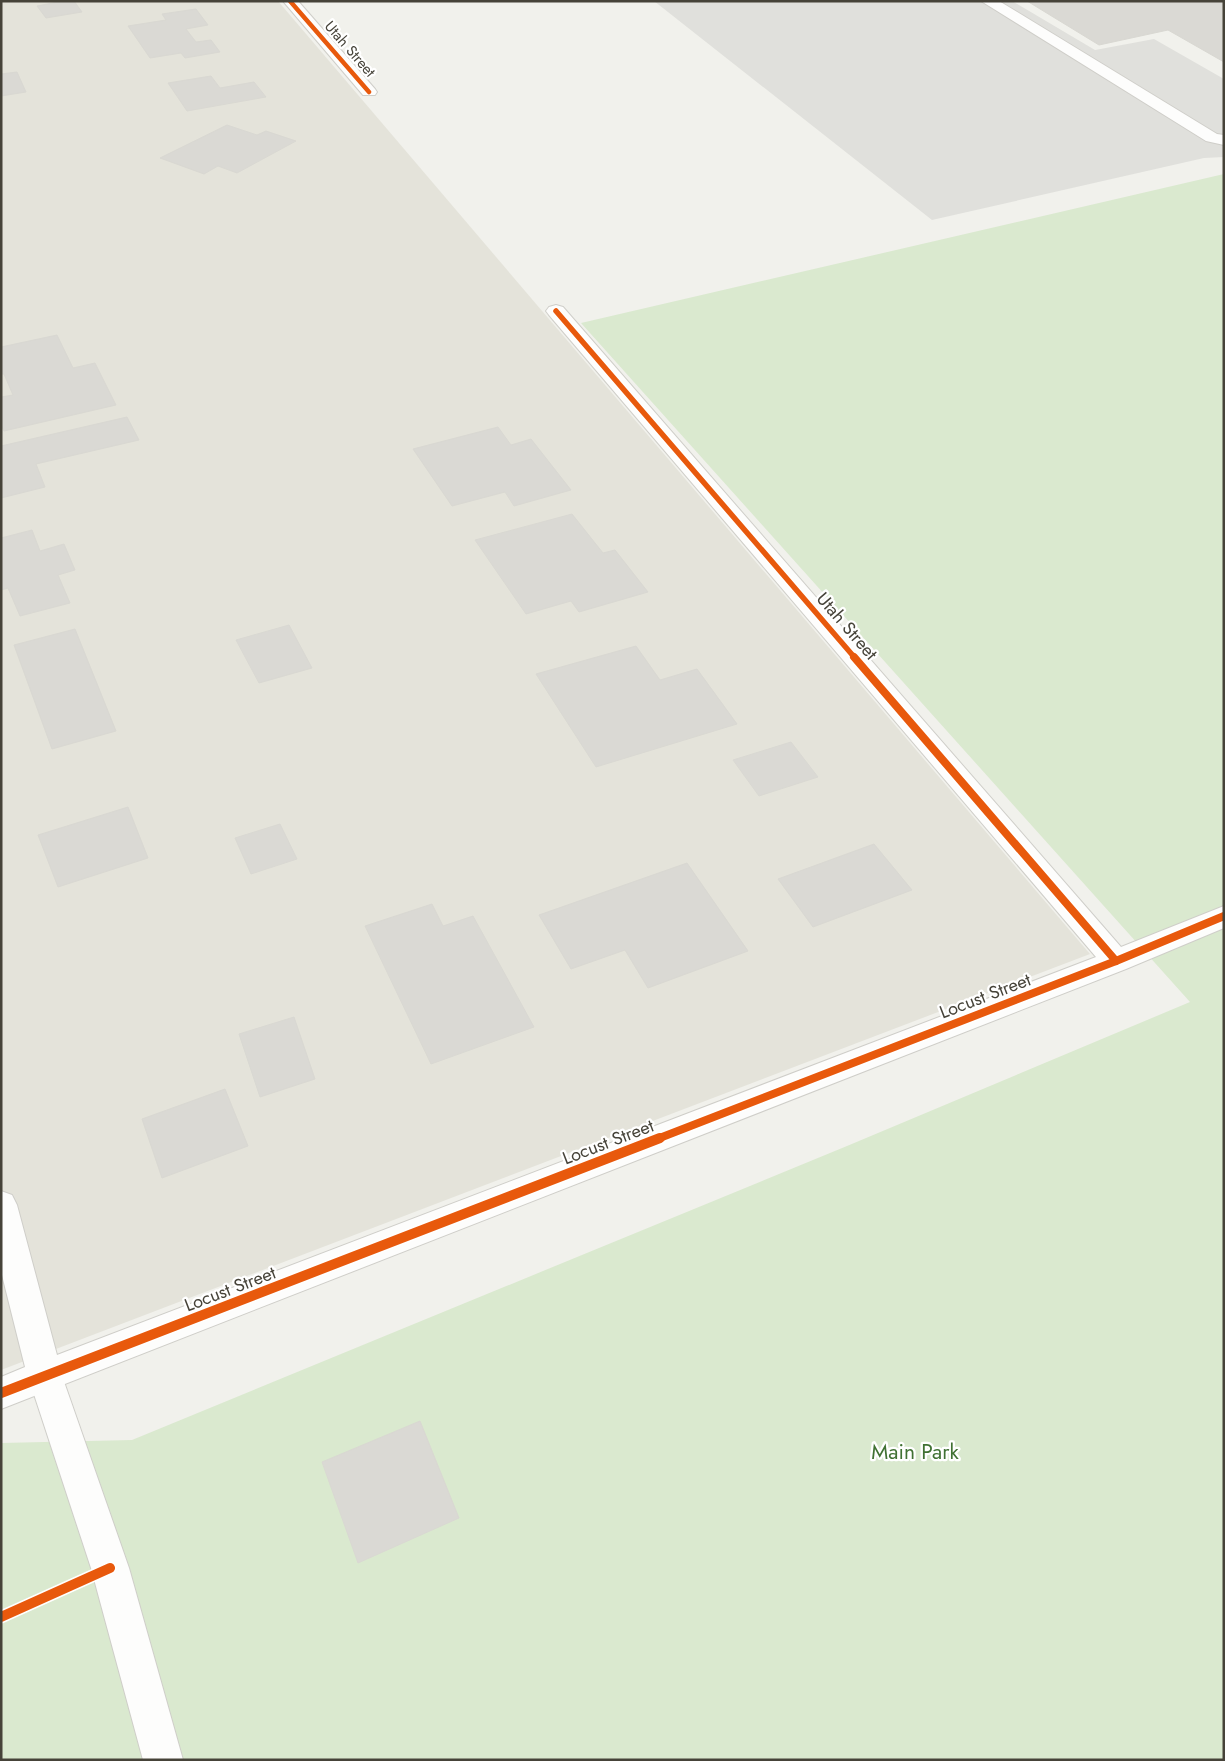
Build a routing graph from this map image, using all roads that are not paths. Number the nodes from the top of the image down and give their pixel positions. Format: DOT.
graph roads {
  1 [pos="290,1"];
  2 [pos="988,1"];
  3 [pos="369,92"];
  4 [pos="1224,140"];
  5 [pos="556,311"];
  6 [pos="1224,916"];
  7 [pos="1116,961"];
  8 [pos="1,1205"];
  9 [pos="45,1376"];
  10 [pos="1,1393"];
  11 [pos="163,1760"];
  1 -- 3 [label="street, Utah Street"];
  2 -- 4 [label="street"];
  5 -- 7 [label="street, Utah Street"];
  6 -- 7 [label="street, Locust Street"];
  7 -- 9 [label="street, Locust Street"];
  8 -- 9 [label="street"];
  9 -- 10 [label="street, Locust Street"];
  9 -- 11 [label="street"];
}
